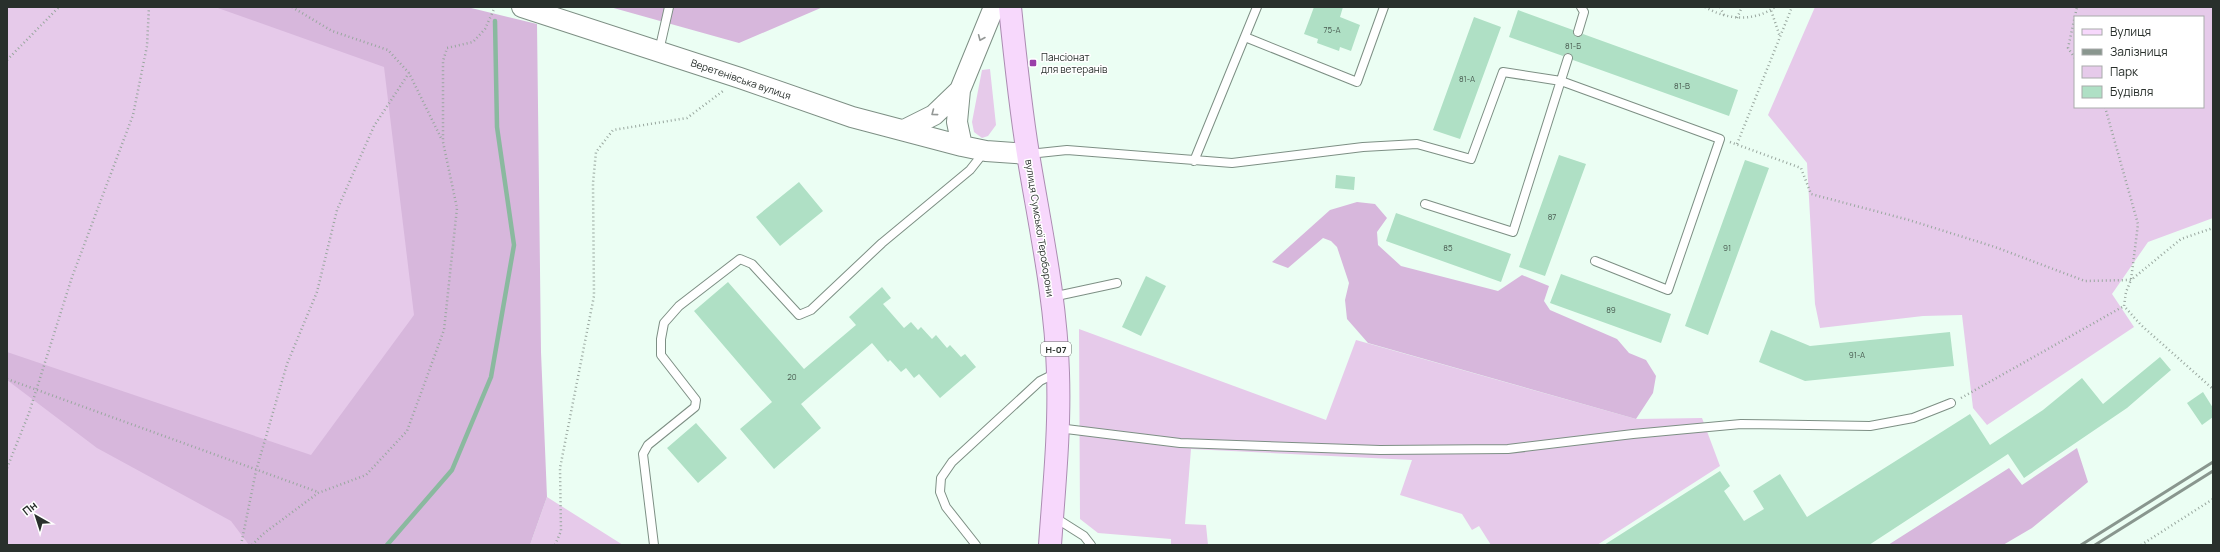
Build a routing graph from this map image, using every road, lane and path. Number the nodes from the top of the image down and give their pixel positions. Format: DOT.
graph roads {
  1 [pos="59,7"];
  2 [pos="149,7"];
  3 [pos="292,7"];
  4 [pos="495,7"];
  5 [pos="522,7"];
  6 [pos="669,7"];
  7 [pos="994,7"];
  8 [pos="1010,7"];
  9 [pos="1257,7"];
  10 [pos="1384,7"];
  11 [pos="1581,7"];
  12 [pos="1705,7"];
  13 [pos="1720,7"];
  14 [pos="1742,7"];
  15 [pos="1776,7"];
  16 [pos="1792,7"];
  17 [pos="1771,8"];
  18 [pos="1724,16"];
  19 [pos="1737,18"];
  20 [pos="2074,21"];
  21 [pos="1578,32"];
  22 [pos="1245,36"];
  23 [pos="1780,37"];
  24 [pos="659,52"];
  25 [pos="2074,57"];
  26 [pos="1568,58"];
  27 [pos="7,60"];
  28 [pos="409,73"];
  29 [pos="740,78"];
  30 [pos="1561,81"];
  31 [pos="960,90"];
  32 [pos="2105,108"];
  33 [pos="904,130"];
  34 [pos="1720,139"];
  35 [pos="443,142"];
  36 [pos="1737,144"];
  37 [pos="962,146"];
  38 [pos="986,151"];
  39 [pos="1028,154"];
  40 [pos="1194,161"];
  41 [pos="1425,204"];
  42 [pos="2213,228"];
  43 [pos="1595,261"];
  44 [pos="2131,280"];
  45 [pos="1117,283"];
  46 [pos="1052,297"];
  47 [pos="2124,306"];
  48 [pos="1058,372"];
  49 [pos="7,379"];
  50 [pos="2213,389"];
  51 [pos="36,390"];
  52 [pos="1951,403"];
  53 [pos="1058,428"];
  54 [pos="7,468"];
  55 [pos="256,471"];
  56 [pos="318,492"];
  57 [pos="2213,499"];
  58 [pos="1052,516"];
  59 [pos="241,545"];
  60 [pos="252,545"];
  61 [pos="555,545"];
  62 [pos="654,545"];
  63 [pos="976,545"];
  64 [pos="1050,545"];
  65 [pos="1091,545"];
  66 [pos="2141,545"];
  1 -- 27 [label="path"];
  2 -- 51 [label="path"];
  3 -- 28 [label="path"];
  4 -- 35 [label="path"];
  5 -- 24 [label="street, Веретенівська вулиця"];
  6 -- 24 [label="lane"];
  7 -- 31 [label="street, one-way"];
  8 -- 39 [label="main road, вулиця Сумської Тероборони / Н-07"];
  9 -- 22 [label="lane"];
  10 -- 22 [label="lane"];
  11 -- 21 [label="lane"];
  12 -- 18 [label="path"];
  13 -- 18 [label="path"];
  14 -- 19 [label="path"];
  15 -- 17 [label="path"];
  16 -- 23 [label="path"];
  17 -- 19 [label="path"];
  17 -- 23 [label="path"];
  18 -- 19 [label="path"];
  20 -- 25 [label="path"];
  22 -- 40 [label="lane"];
  23 -- 36 [label="path"];
  24 -- 29 [label="street, Веретенівська вулиця"];
  26 -- 30 [label="lane"];
  28 -- 35 [label="path"];
  28 -- 55 [label="path"];
  29 -- 33 [label="street, Веретенівська вулиця"];
  29 -- 61 [label="path"];
  30 -- 34 [label="lane"];
  30 -- 40 [label="lane"];
  30 -- 41 [label="lane"];
  31 -- 33 [label="street, one-way"];
  31 -- 37 [label="street"];
  32 -- 44 [label="path"];
  33 -- 37 [label="street, Веретенівська вулиця"];
  34 -- 36 [label="path"];
  34 -- 43 [label="lane"];
  35 -- 56 [label="path"];
  36 -- 44 [label="path"];
  37 -- 38 [label="street, Веретенівська вулиця"];
  38 -- 39 [label="street, Веретенівська вулиця"];
  38 -- 62 [label="lane"];
  39 -- 40 [label="lane"];
  39 -- 46 [label="main road, вулиця Сумської Тероборони / Н-07"];
  42 -- 44 [label="path"];
  44 -- 47 [label="path"];
  45 -- 46 [label="lane"];
  46 -- 48 [label="main road, вулиця Сумської Тероборони / Н-07"];
  47 -- 50 [label="path"];
  47 -- 52 [label="path"];
  48 -- 53 [label="main road, вулиця Сумської Тероборони / Н-07"];
  48 -- 63 [label="lane"];
  49 -- 51 [label="path"];
  51 -- 54 [label="path"];
  51 -- 55 [label="path"];
  52 -- 53 [label="lane"];
  53 -- 58 [label="main road, вулиця Сумської Тероборони / Н-07"];
  55 -- 56 [label="path"];
  55 -- 59 [label="path"];
  56 -- 60 [label="path"];
  57 -- 66 [label="path"];
  58 -- 64 [label="main road, вулиця Сумської Тероборони / Н-07"];
  58 -- 65 [label="lane"];
}
